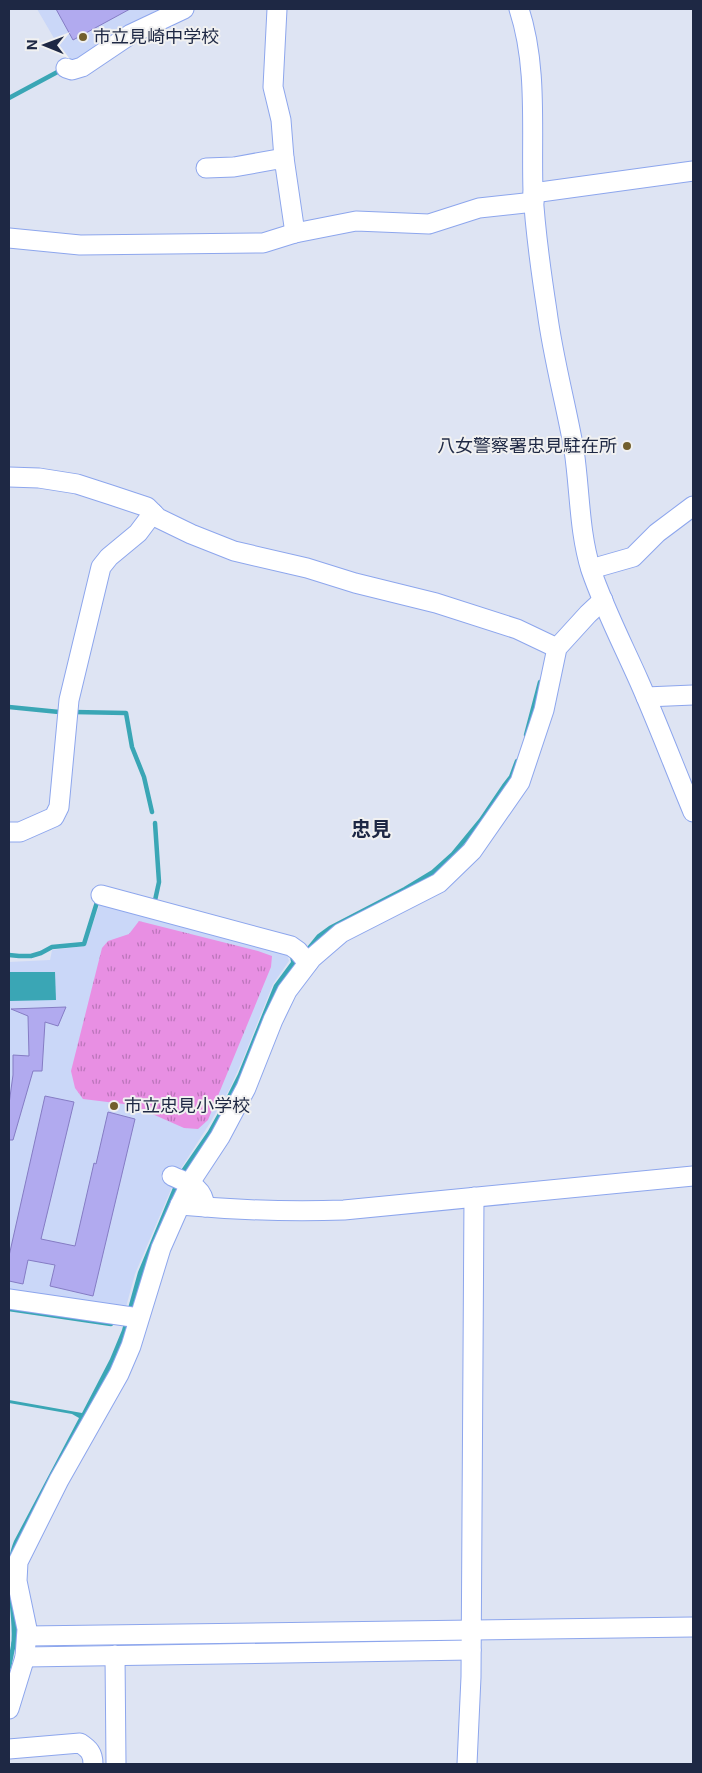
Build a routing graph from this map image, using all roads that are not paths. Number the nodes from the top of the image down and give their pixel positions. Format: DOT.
graph roads {
  1 [pos="184,9"];
  2 [pos="277,9"];
  3 [pos="519,9"];
  4 [pos="66,68"];
  5 [pos="284,158"];
  6 [pos="206,168"];
  7 [pos="693,171"];
  8 [pos="534,197"];
  9 [pos="295,233"];
  10 [pos="9,238"];
  11 [pos="9,477"];
  12 [pos="693,506"];
  13 [pos="153,513"];
  14 [pos="591,569"];
  15 [pos="603,600"];
  16 [pos="557,648"];
  17 [pos="693,695"];
  18 [pos="646,697"];
  19 [pos="693,812"];
  20 [pos="9,832"];
  21 [pos="101,895"];
  22 [pos="308,963"];
  23 [pos="693,1176"];
  24 [pos="182,1181"];
  25 [pos="474,1197"];
  26 [pos="180,1204"];
  27 [pos="205,1207"];
  28 [pos="9,1299"];
  29 [pos="139,1318"];
  30 [pos="693,1627"];
  31 [pos="471,1630"];
  32 [pos="26,1636"];
  33 [pos="471,1650"];
  34 [pos="115,1655"];
  35 [pos="25,1657"];
  36 [pos="9,1709"];
  37 [pos="9,1749"];
  38 [pos="93,1764"];
  39 [pos="116,1764"];
  40 [pos="467,1764"];
  1 -- 4 [label="street"];
  2 -- 5 [label="street"];
  3 -- 8 [label="street"];
  5 -- 6 [label="street"];
  5 -- 9 [label="street"];
  7 -- 8 [label="street"];
  8 -- 9 [label="street"];
  8 -- 14 [label="street"];
  9 -- 10 [label="street"];
  11 -- 13 [label="street"];
  12 -- 14 [label="street"];
  13 -- 16 [label="street"];
  13 -- 20 [label="street"];
  14 -- 15 [label="street"];
  15 -- 16 [label="street"];
  15 -- 18 [label="street"];
  16 -- 22 [label="street"];
  17 -- 18 [label="street"];
  18 -- 19 [label="street"];
  21 -- 22 [label="street"];
  22 -- 24 [label="street"];
  23 -- 25 [label="street"];
  24 -- 26 [label="street"];
  24 -- 27 [label="street"];
  25 -- 27 [label="street"];
  25 -- 31 [label="street"];
  26 -- 27 [label="street"];
  26 -- 29 [label="street"];
  28 -- 29 [label="street"];
  29 -- 32 [label="street"];
  30 -- 31 [label="street"];
  31 -- 32 [label="street"];
  31 -- 33 [label="street"];
  32 -- 35 [label="street"];
  33 -- 34 [label="street"];
  33 -- 40 [label="street"];
  34 -- 35 [label="street"];
  34 -- 39 [label="street"];
  35 -- 36 [label="street"];
  37 -- 38 [label="street"];
}
